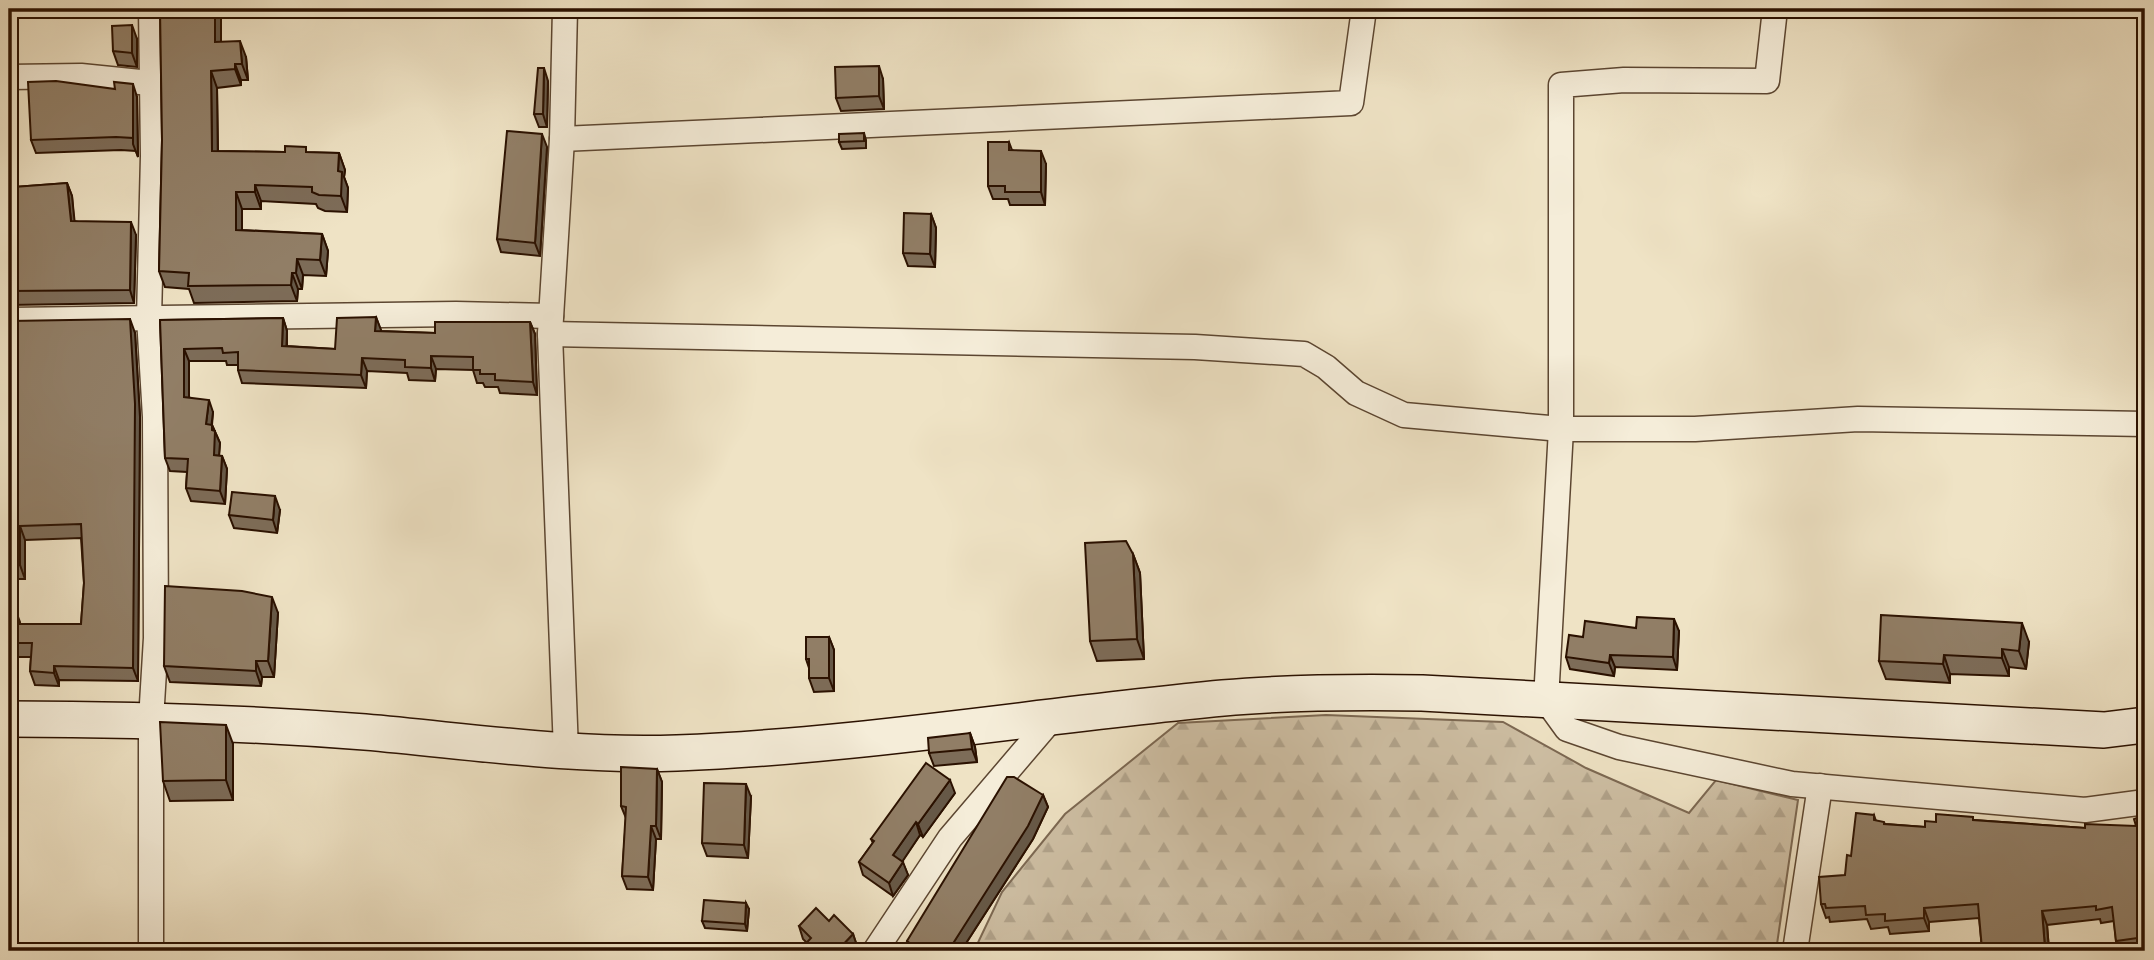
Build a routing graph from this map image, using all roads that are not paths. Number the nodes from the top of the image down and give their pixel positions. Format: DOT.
graph roads {
  1 [pos="151,9"];
  2 [pos="565,9"];
  3 [pos="1364,9"];
  4 [pos="1775,9"];
  5 [pos="9,77"];
  6 [pos="150,83"];
  7 [pos="562,139"];
  8 [pos="149,318"];
  9 [pos="9,320"];
  10 [pos="550,325"];
  11 [pos="2145,424"];
  12 [pos="1561,429"];
  13 [pos="1546,699"];
  14 [pos="1055,715"];
  15 [pos="9,719"];
  16 [pos="150,719"];
  17 [pos="2145,726"];
  18 [pos="566,751"];
  19 [pos="1820,786"];
  20 [pos="2145,802"];
  21 [pos="151,951"];
  22 [pos="875,951"];
  23 [pos="1795,951"];
  1 -- 6 [label="street"];
  2 -- 7 [label="street"];
  3 -- 7 [label="street"];
  4 -- 12 [label="street"];
  5 -- 6 [label="street"];
  6 -- 8 [label="street"];
  7 -- 10 [label="street"];
  8 -- 9 [label="street"];
  8 -- 10 [label="street"];
  8 -- 16 [label="street"];
  10 -- 12 [label="street"];
  10 -- 18 [label="street"];
  11 -- 12 [label="street"];
  12 -- 13 [label="street"];
  13 -- 14 [label="street"];
  13 -- 17 [label="street"];
  13 -- 19 [label="street"];
  14 -- 18 [label="street"];
  14 -- 22 [label="street"];
  15 -- 16 [label="street"];
  16 -- 18 [label="street"];
  16 -- 21 [label="street"];
  19 -- 20 [label="street"];
  19 -- 23 [label="street"];
}
